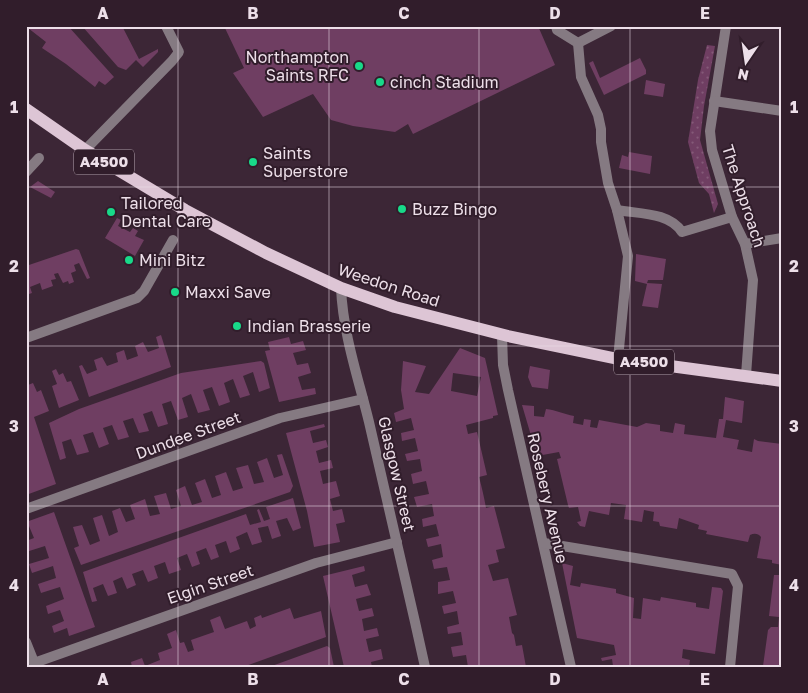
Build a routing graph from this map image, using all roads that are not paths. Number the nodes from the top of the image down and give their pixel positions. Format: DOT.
graph roads {
  1 [pos="166,26"];
  2 [pos="556,26"];
  3 [pos="612,26"];
  4 [pos="722,27"];
  5 [pos="578,43"];
  6 [pos="714,101"];
  7 [pos="26,110"];
  8 [pos="782,111"];
  9 [pos="85,150"];
  10 [pos="40,158"];
  11 [pos="26,172"];
  12 [pos="617,210"];
  13 [pos="732,217"];
  14 [pos="782,238"];
  15 [pos="173,240"];
  16 [pos="745,244"];
  17 [pos="341,288"];
  18 [pos="502,335"];
  19 [pos="26,338"];
  20 [pos="618,359"];
  21 [pos="746,375"];
  22 [pos="782,381"];
  23 [pos="363,398"];
  24 [pos="26,510"];
  25 [pos="397,542"];
  26 [pos="544,543"];
  27 [pos="26,642"];
  28 [pos="35,665"];
  29 [pos="425,667"];
  30 [pos="571,667"];
  31 [pos="730,667"];
  1 -- 9 [label="street"];
  2 -- 5 [label="street"];
  3 -- 5 [label="street"];
  4 -- 6 [label="street, The Approach"];
  5 -- 12 [label="street"];
  6 -- 8 [label="street"];
  6 -- 13 [label="street, The Approach"];
  7 -- 9 [label="main road, Weedon Road / A4500"];
  9 -- 17 [label="main road, Weedon Road / A4500"];
  10 -- 11 [label="street"];
  12 -- 13 [label="street"];
  12 -- 20 [label="street"];
  13 -- 16 [label="street, The Approach"];
  14 -- 16 [label="street"];
  15 -- 19 [label="street"];
  16 -- 21 [label="street, The Approach"];
  17 -- 18 [label="main road, Weedon Road / A4500"];
  17 -- 23 [label="street, Glasgow Street"];
  18 -- 20 [label="main road, Weedon Road / A4500"];
  18 -- 26 [label="street, Rosebery Avenue"];
  20 -- 21 [label="main road, Weedon Road / A4500"];
  21 -- 22 [label="main road, Weedon Road / A4500"];
  23 -- 24 [label="street, Dundee Street"];
  23 -- 25 [label="street, Glasgow Street"];
  25 -- 28 [label="street, Elgin Street"];
  25 -- 29 [label="street, Glasgow Street"];
  26 -- 30 [label="street, Rosebery Avenue"];
  26 -- 31 [label="street"];
  27 -- 28 [label="street"];
}
